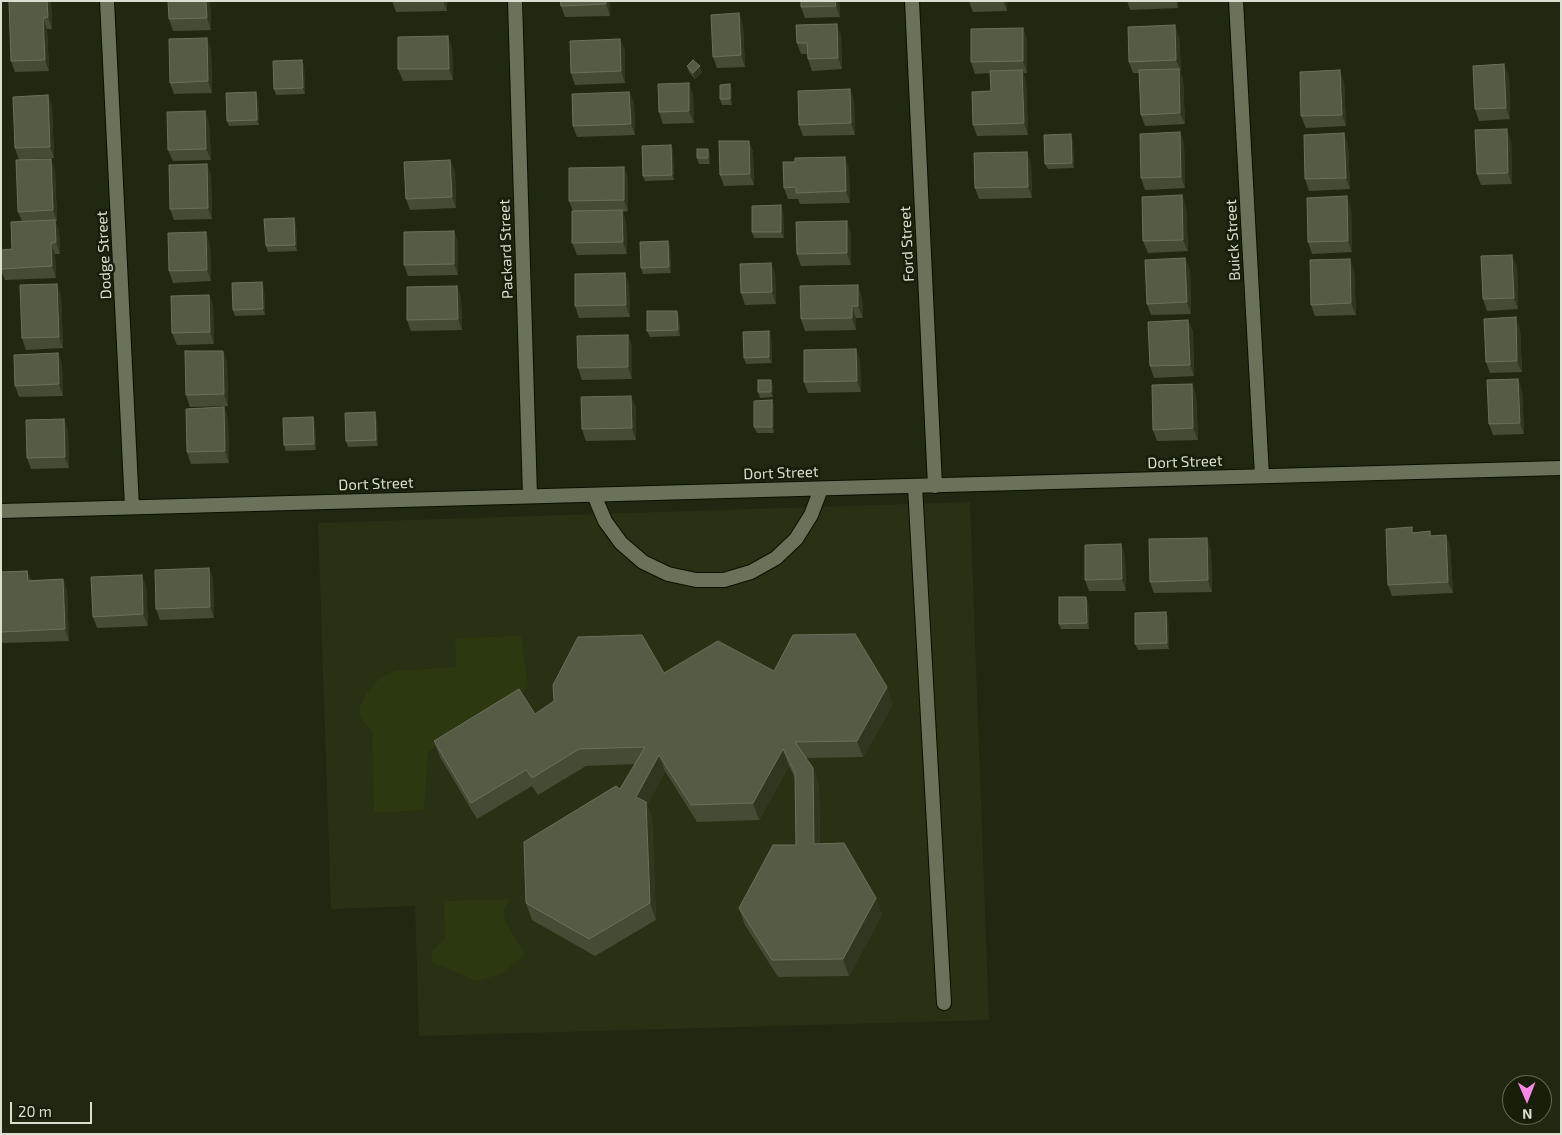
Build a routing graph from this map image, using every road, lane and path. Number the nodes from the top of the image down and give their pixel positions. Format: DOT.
graph roads {
  1 [pos="107,1"];
  2 [pos="515,1"];
  3 [pos="912,1"];
  4 [pos="1236,1"];
  5 [pos="1561,468"];
  6 [pos="1262,476"];
  7 [pos="915,486"];
  8 [pos="935,486"];
  9 [pos="821,489"];
  10 [pos="594,495"];
  11 [pos="530,496"];
  12 [pos="132,508"];
  13 [pos="1,511"];
  14 [pos="944,1003"];
  1 -- 12 [label="street, Dodge Street"];
  2 -- 11 [label="street, Packard Street"];
  3 -- 8 [label="street, Ford Street"];
  4 -- 6 [label="street, Buick Street"];
  5 -- 6 [label="street, Dort Street"];
  6 -- 8 [label="street, Dort Street"];
  7 -- 8 [label="street, Dort Street"];
  7 -- 9 [label="street, Dort Street"];
  7 -- 14 [label="street"];
  9 -- 10 [label="street, Dort Street"];
  9 -- 10 [label="street"];
  10 -- 11 [label="street, Dort Street"];
  11 -- 12 [label="street, Dort Street"];
  12 -- 13 [label="street, Dort Street"];
}
